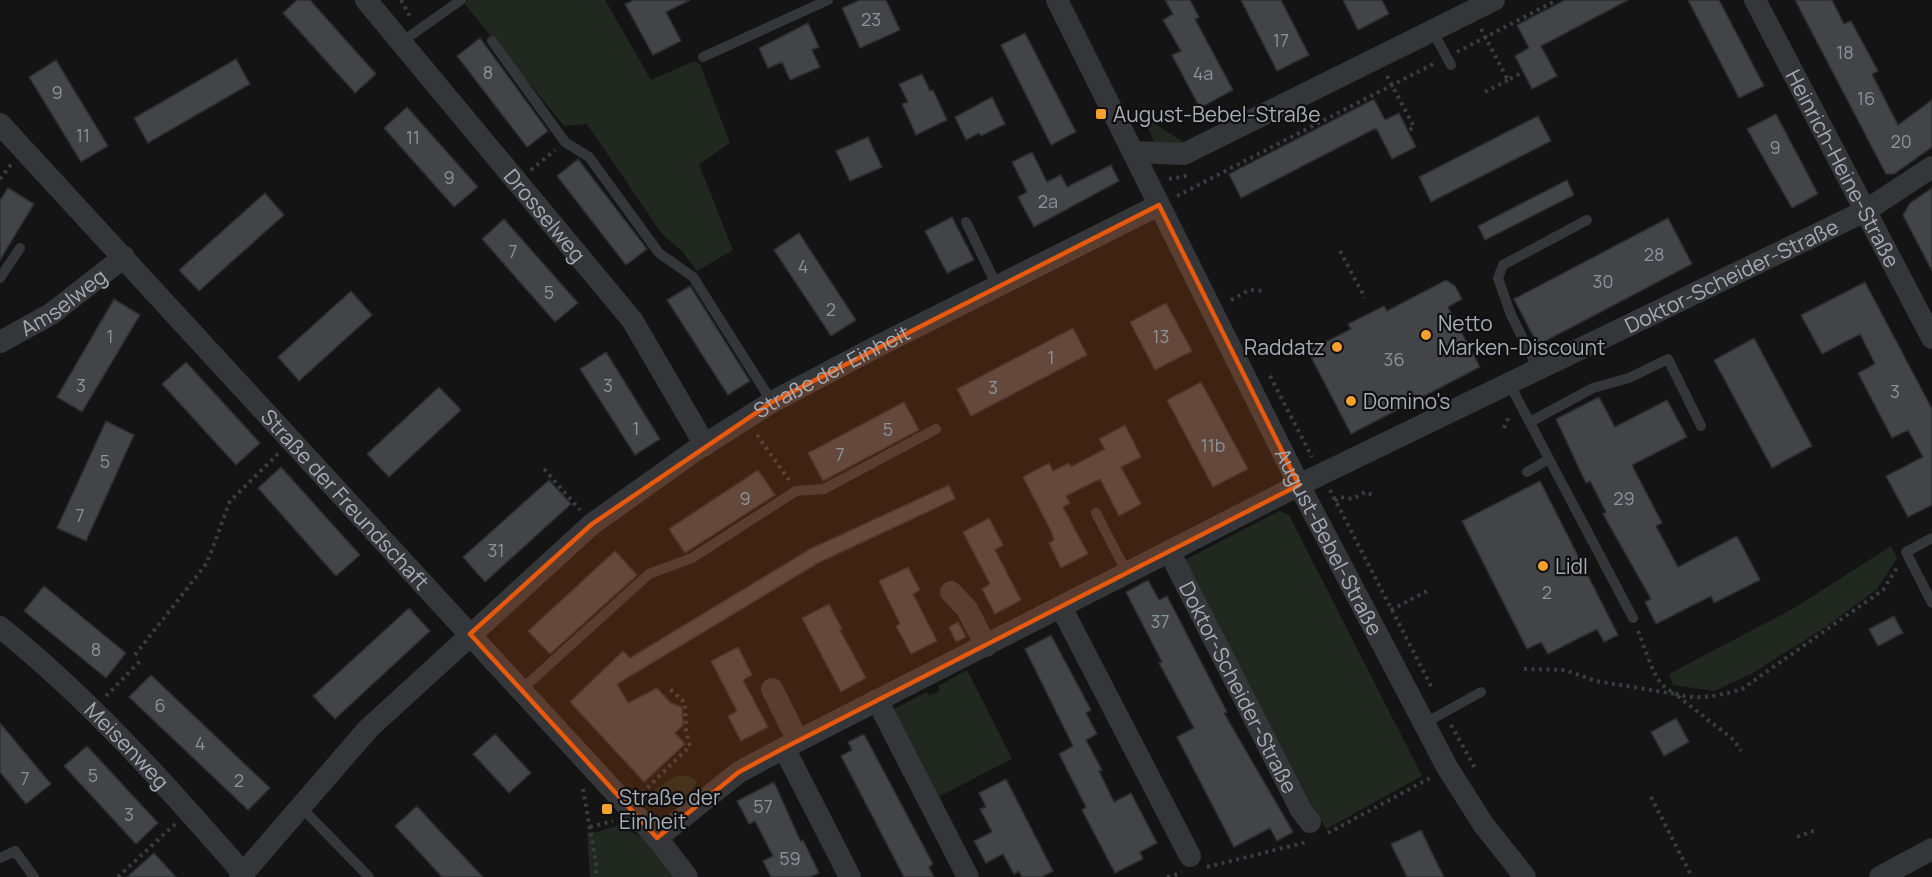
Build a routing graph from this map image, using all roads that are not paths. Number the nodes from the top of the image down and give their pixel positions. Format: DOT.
graph roads {
  1 [pos="366,0"];
  2 [pos="461,0"];
  3 [pos="828,0"];
  4 [pos="1057,0"];
  5 [pos="1494,0"];
  6 [pos="1755,0"];
  7 [pos="1432,30"];
  8 [pos="492,41"];
  9 [pos="400,43"];
  10 [pos="703,57"];
  11 [pos="1449,61"];
  12 [pos="0,124"];
  13 [pos="1144,153"];
  14 [pos="1932,167"];
  15 [pos="1168,201"];
  16 [pos="1864,211"];
  17 [pos="1587,220"];
  18 [pos="966,222"];
  19 [pos="20,248"];
  20 [pos="124,257"];
  21 [pos="0,279"];
  22 [pos="997,286"];
  23 [pos="1932,338"];
  24 [pos="0,342"];
  25 [pos="1538,369"];
  26 [pos="1509,383"];
  27 [pos="772,402"];
  28 [pos="1530,422"];
  29 [pos="1701,426"];
  30 [pos="936,429"];
  31 [pos="705,445"];
  32 [pos="1549,459"];
  33 [pos="1527,472"];
  34 [pos="1299,486"];
  35 [pos="1096,513"];
  36 [pos="1932,538"];
  37 [pos="1170,551"];
  38 [pos="1127,573"];
  39 [pos="951,592"];
  40 [pos="1932,603"];
  41 [pos="1062,607"];
  42 [pos="1633,618"];
  43 [pos="0,627"];
  44 [pos="470,634"];
  45 [pos="986,646"];
  46 [pos="772,689"];
  47 [pos="521,690"];
  48 [pos="1480,692"];
  49 [pos="877,700"];
  50 [pos="1435,718"];
  51 [pos="791,744"];
  52 [pos="301,807"];
  53 [pos="1310,822"];
  54 [pos="657,838"];
  55 [pos="1932,849"];
  56 [pos="1190,856"];
  57 [pos="0,858"];
  58 [pos="241,875"];
  59 [pos="34,877"];
  60 [pos="369,877"];
  61 [pos="687,877"];
  62 [pos="850,877"];
  63 [pos="968,877"];
  64 [pos="1525,877"];
  65 [pos="1880,877"];
  1 -- 9 [label="street, Drosselweg"];
  2 -- 9 [label="lane"];
  3 -- 10 [label="lane"];
  4 -- 13 [label="street, August-Bebel-Straße"];
  5 -- 7 [label="street"];
  6 -- 16 [label="street, Heinrich-Heine-Straße"];
  7 -- 11 [label="lane"];
  7 -- 13 [label="street"];
  8 -- 27 [label="lane"];
  9 -- 31 [label="street, Drosselweg"];
  12 -- 20 [label="street, Straße der Freundschaft"];
  13 -- 15 [label="street, August-Bebel-Straße"];
  14 -- 16 [label="street, Doktor-Scheider-Straße"];
  15 -- 22 [label="street, Straße der Einheit"];
  15 -- 34 [label="street, August-Bebel-Straße"];
  16 -- 23 [label="street, Heinrich-Heine-Straße"];
  16 -- 25 [label="street, Doktor-Scheider-Straße"];
  17 -- 25 [label="lane"];
  18 -- 22 [label="lane"];
  19 -- 21 [label="lane"];
  20 -- 24 [label="street, Amselweg"];
  20 -- 44 [label="street, Straße der Freundschaft"];
  22 -- 27 [label="street, Straße der Einheit"];
  25 -- 26 [label="street, Doktor-Scheider-Straße"];
  26 -- 28 [label="lane"];
  26 -- 34 [label="street, Doktor-Scheider-Straße"];
  27 -- 31 [label="street, Straße der Einheit"];
  28 -- 29 [label="lane"];
  28 -- 32 [label="lane"];
  30 -- 47 [label="lane"];
  31 -- 44 [label="street, Straße der Einheit"];
  32 -- 33 [label="lane"];
  32 -- 42 [label="lane"];
  34 -- 37 [label="street, Doktor-Scheider-Straße"];
  34 -- 50 [label="street, August-Bebel-Straße"];
  35 -- 38 [label="lane"];
  36 -- 40 [label="lane"];
  37 -- 38 [label="street, Doktor-Scheider-Straße"];
  37 -- 53 [label="street, Doktor-Scheider-Straße"];
  38 -- 41 [label="street, Doktor-Scheider-Straße"];
  39 -- 45 [label="street"];
  41 -- 45 [label="street, Doktor-Scheider-Straße"];
  41 -- 56 [label="street"];
  43 -- 58 [label="street, Meisenweg"];
  44 -- 47 [label="street, Straße der Freundschaft"];
  44 -- 52 [label="street, Straße der Einheit"];
  45 -- 49 [label="street, Doktor-Scheider-Straße"];
  46 -- 51 [label="street"];
  47 -- 54 [label="street, Straße der Freundschaft"];
  48 -- 50 [label="lane"];
  49 -- 51 [label="street, Doktor-Scheider-Straße"];
  49 -- 63 [label="street"];
  50 -- 64 [label="street, August-Bebel-Straße"];
  51 -- 54 [label="street, Doktor-Scheider-Straße"];
  51 -- 62 [label="street"];
  52 -- 58 [label="street, Straße der Einheit"];
  52 -- 60 [label="lane"];
  54 -- 61 [label="street, Straße der Freundschaft"];
  55 -- 65 [label="street"];
  57 -- 59 [label="lane"];
}
